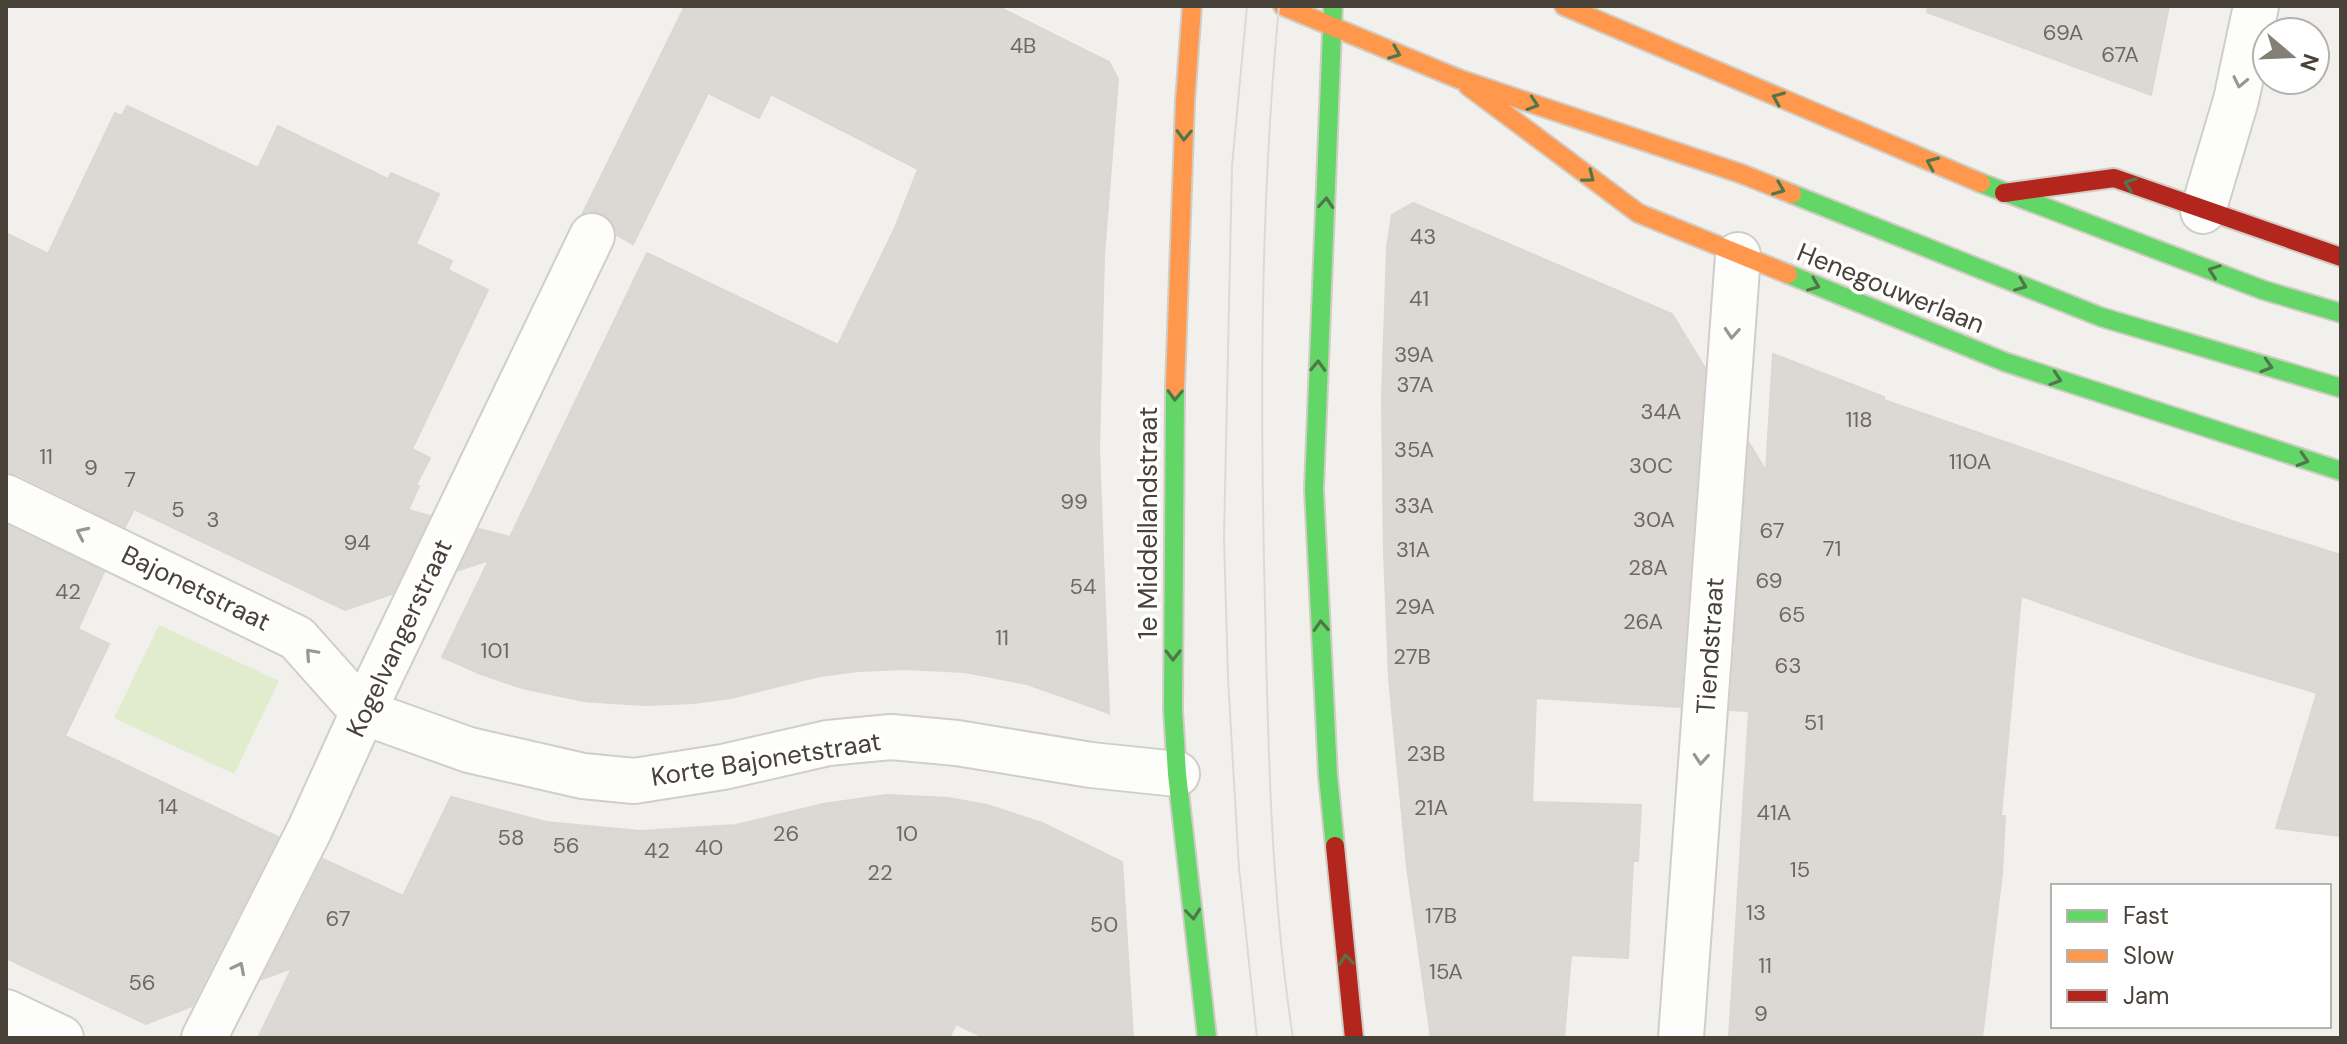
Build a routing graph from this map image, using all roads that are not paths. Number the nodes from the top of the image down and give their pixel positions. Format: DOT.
graph roads {
  1 [pos="1192,6"];
  2 [pos="1283,6"];
  3 [pos="1333,6"];
  4 [pos="1564,6"];
  5 [pos="2256,6"];
  6 [pos="1332,26"];
  7 [pos="1459,79"];
  8 [pos="2004,193"];
  9 [pos="2203,211"];
  10 [pos="592,236"];
  11 [pos="1738,255"];
  12 [pos="2341,257"];
  13 [pos="2341,313"];
  14 [pos="2341,388"];
  15 [pos="2341,471"];
  16 [pos="6,497"];
  17 [pos="363,712"];
  18 [pos="1177,774"];
  19 [pos="6,1012"];
  20 [pos="61,1038"];
  21 [pos="204,1038"];
  22 [pos="1207,1038"];
  23 [pos="1354,1038"];
  24 [pos="1681,1038"];
  1 -- 18 [label="main road, 1e Middellandstraat, one-way"];
  2 -- 6 [label="main road, Henegouwerlaan"];
  3 -- 6 [label="main road"];
  8 -- 4 [label="main road, one-way"];
  5 -- 9 [label="street, one-way"];
  6 -- 7 [label="main road, Henegouwerlaan, one-way"];
  23 -- 6 [label="main road, one-way"];
  7 -- 11 [label="main road, Henegouwerlaan, one-way"];
  7 -- 14 [label="main road, Henegouwerlaan, one-way"];
  9 -- 8 [label="main road, one-way"];
  13 -- 8 [label="main road, one-way"];
  9 -- 12 [label="main road"];
  10 -- 17 [label="street, Kogelvangerstraat"];
  11 -- 15 [label="main road, Henegouwerlaan, one-way"];
  11 -- 24 [label="street, Tiendstraat, one-way"];
  17 -- 16 [label="street, Bajonetstraat, one-way"];
  17 -- 18 [label="street, Korte Bajonetstraat"];
  21 -- 17 [label="street, Kogelvangerstraat, one-way"];
  18 -- 22 [label="main road, 1e Middellandstraat, one-way"];
  19 -- 20 [label="street"];
}
